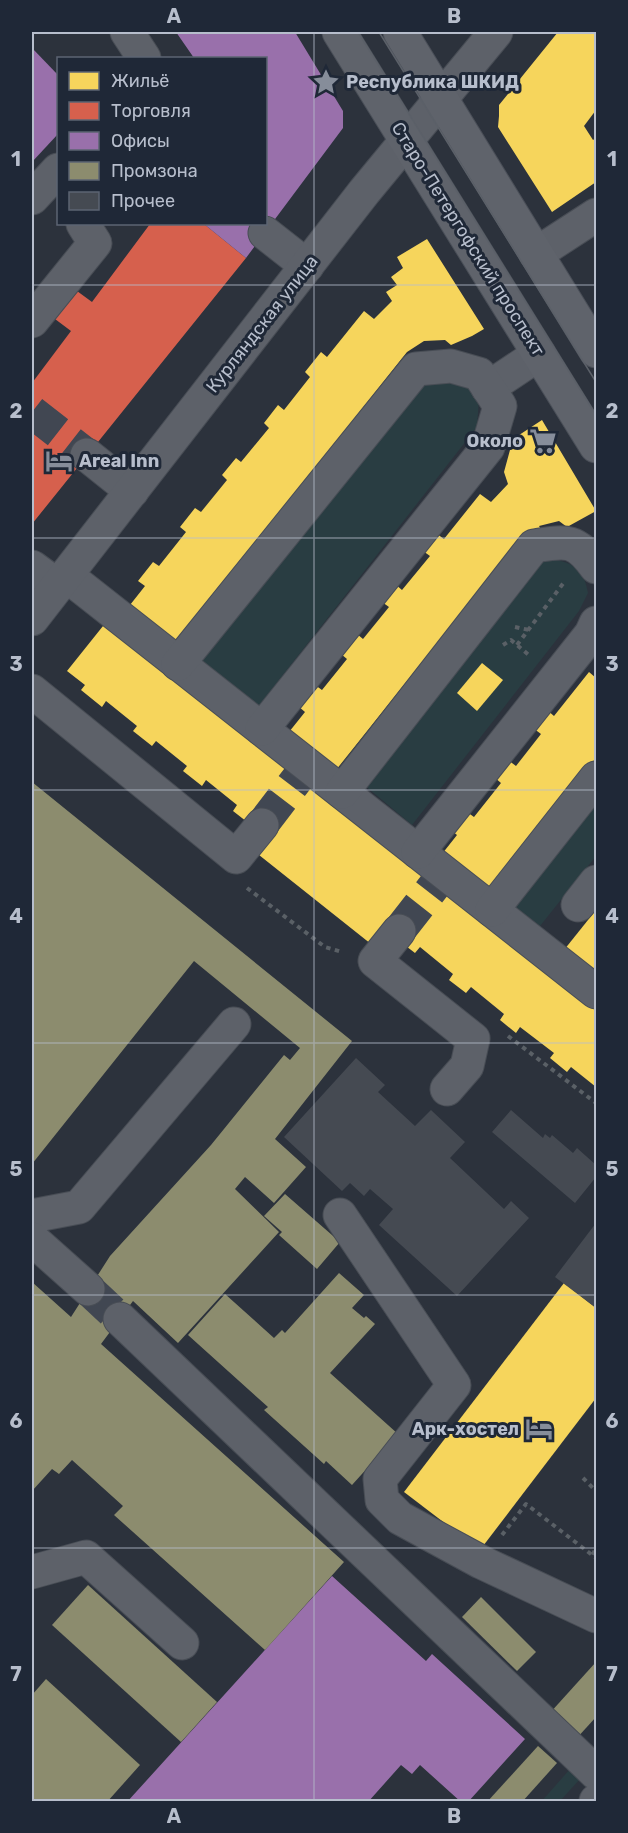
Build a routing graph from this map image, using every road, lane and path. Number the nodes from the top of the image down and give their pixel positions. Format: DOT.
graph roads {
  1 [pos="127,32"];
  2 [pos="339,32"];
  3 [pos="400,32"];
  4 [pos="496,32"];
  5 [pos="143,57"];
  6 [pos="441,98"];
  7 [pos="406,140"];
  8 [pos="597,215"];
  9 [pos="84,225"];
  10 [pos="265,233"];
  11 [pos="536,254"];
  12 [pos="307,266"];
  13 [pos="32,321"];
  14 [pos="597,351"];
  15 [pos="539,354"];
  16 [pos="488,388"];
  17 [pos="597,446"];
  18 [pos="87,455"];
  19 [pos="132,490"];
  20 [pos="594,562"];
  21 [pos="32,567"];
  22 [pos="62,581"];
  23 [pos="32,619"];
  24 [pos="597,623"];
  25 [pos="515,627"];
  26 [pos="529,630"];
  27 [pos="458,643"];
  28 [pos="517,645"];
  29 [pos="178,664"];
  30 [pos="557,677"];
  31 [pos="32,691"];
  32 [pos="262,729"];
  33 [pos="597,778"];
  34 [pos="342,792"];
  35 [pos="262,825"];
  36 [pos="418,852"];
  37 [pos="236,857"];
  38 [pos="492,910"];
  39 [pos="568,916"];
  40 [pos="399,931"];
  41 [pos="375,961"];
  42 [pos="597,992"];
  43 [pos="234,1024"];
  44 [pos="447,1089"];
  45 [pos="340,1215"];
  46 [pos="32,1216"];
  47 [pos="32,1239"];
  48 [pos="88,1289"];
  49 [pos="120,1319"];
  50 [pos="583,1478"];
  51 [pos="597,1491"];
  52 [pos="597,1547"];
  53 [pos="595,1557"];
  54 [pos="481,1562"];
  55 [pos="32,1572"];
  56 [pos="597,1616"];
  57 [pos="182,1643"];
  58 [pos="597,1773"];
  1 -- 5 [label="street"];
  2 -- 7 [label="main road, Старо-Петергофский проспект"];
  3 -- 6 [label="main road"];
  4 -- 6 [label="street, Курляндская улица"];
  6 -- 7 [label="street, Курляндская улица"];
  6 -- 11 [label="main road"];
  7 -- 12 [label="street, Курляндская улица"];
  7 -- 15 [label="main road, Старо-Петергофский проспект"];
  8 -- 11 [label="street"];
  9 -- 13 [label="street"];
  10 -- 12 [label="street"];
  11 -- 14 [label="main road"];
  12 -- 19 [label="street, Курляндская улица"];
  15 -- 16 [label="street"];
  15 -- 17 [label="main road, Старо-Петергофский проспект"];
  16 -- 29 [label="street"];
  16 -- 32 [label="street"];
  18 -- 19 [label="street"];
  19 -- 22 [label="street, Курляндская улица"];
  20 -- 26 [label="path"];
  20 -- 27 [label="street"];
  21 -- 22 [label="street"];
  22 -- 23 [label="street, Курляндская улица"];
  22 -- 29 [label="street"];
  24 -- 30 [label="street"];
  25 -- 26 [label="path"];
  26 -- 28 [label="path"];
  27 -- 28 [label="path"];
  27 -- 34 [label="street"];
  28 -- 30 [label="path"];
  29 -- 32 [label="street"];
  30 -- 36 [label="street"];
  31 -- 37 [label="street"];
  32 -- 34 [label="street"];
  33 -- 38 [label="street"];
  34 -- 36 [label="street"];
  35 -- 37 [label="street"];
  36 -- 38 [label="street"];
  37 -- 41 [label="path"];
  38 -- 39 [label="street"];
  39 -- 42 [label="street"];
  40 -- 41 [label="street"];
  41 -- 44 [label="street"];
  43 -- 46 [label="street"];
  45 -- 54 [label="street"];
  47 -- 48 [label="street"];
  49 -- 58 [label="street"];
  50 -- 51 [label="path"];
  52 -- 53 [label="path"];
  53 -- 54 [label="path"];
  54 -- 56 [label="street"];
  55 -- 57 [label="street"];
}
